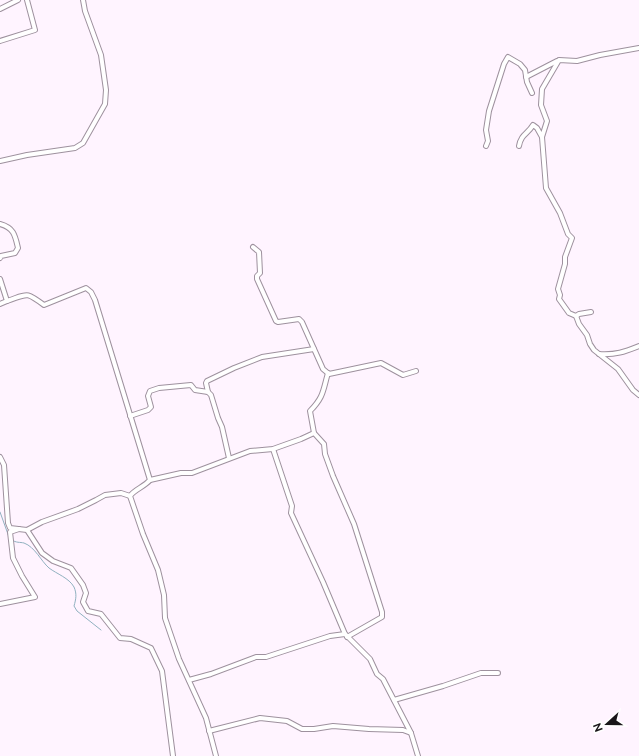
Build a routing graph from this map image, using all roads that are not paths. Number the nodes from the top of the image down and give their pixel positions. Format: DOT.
graph roads {
  1 [pos="18,0"];
  2 [pos="27,0"];
  3 [pos="83,0"];
  4 [pos="0,8"];
  5 [pos="0,41"];
  6 [pos="639,48"];
  7 [pos="559,60"];
  8 [pos="526,77"];
  9 [pos="532,93"];
  10 [pos="542,137"];
  11 [pos="486,146"];
  12 [pos="519,146"];
  13 [pos="0,160"];
  14 [pos="0,224"];
  15 [pos="253,247"];
  16 [pos="0,258"];
  17 [pos="0,279"];
  18 [pos="6,301"];
  19 [pos="0,304"];
  20 [pos="591,312"];
  21 [pos="576,316"];
  22 [pos="639,346"];
  23 [pos="314,349"];
  24 [pos="599,354"];
  25 [pos="416,371"];
  26 [pos="328,372"];
  27 [pos="208,392"];
  28 [pos="639,395"];
  29 [pos="130,416"];
  30 [pos="314,433"];
  31 [pos="273,449"];
  32 [pos="0,458"];
  33 [pos="230,458"];
  34 [pos="150,480"];
  35 [pos="130,496"];
  36 [pos="20,529"];
  37 [pos="27,530"];
  38 [pos="0,604"];
  39 [pos="346,636"];
  40 [pos="498,673"];
  41 [pos="189,680"];
  42 [pos="394,700"];
  43 [pos="209,731"];
  44 [pos="411,734"];
  45 [pos="173,756"];
  46 [pos="216,756"];
  47 [pos="418,756"];
  1 -- 4 [label="street"];
  2 -- 5 [label="street"];
  3 -- 13 [label="street"];
  6 -- 7 [label="street"];
  7 -- 8 [label="street"];
  7 -- 10 [label="street"];
  8 -- 9 [label="street"];
  8 -- 11 [label="street"];
  10 -- 12 [label="street"];
  10 -- 21 [label="street"];
  14 -- 16 [label="street"];
  15 -- 23 [label="street"];
  17 -- 18 [label="street"];
  18 -- 19 [label="street"];
  18 -- 29 [label="street"];
  20 -- 21 [label="street"];
  21 -- 24 [label="street"];
  22 -- 24 [label="street"];
  23 -- 26 [label="street"];
  23 -- 27 [label="street"];
  24 -- 28 [label="street"];
  25 -- 26 [label="street"];
  26 -- 30 [label="street"];
  27 -- 29 [label="street"];
  27 -- 33 [label="street"];
  29 -- 34 [label="street"];
  30 -- 31 [label="street"];
  30 -- 39 [label="street"];
  31 -- 33 [label="street"];
  31 -- 39 [label="street"];
  32 -- 36 [label="street"];
  33 -- 34 [label="street"];
  34 -- 35 [label="street"];
  35 -- 37 [label="street"];
  35 -- 41 [label="street"];
  36 -- 37 [label="street"];
  36 -- 38 [label="street"];
  37 -- 45 [label="street"];
  39 -- 41 [label="street"];
  39 -- 42 [label="street"];
  40 -- 42 [label="street"];
  41 -- 43 [label="street"];
  42 -- 44 [label="street"];
  43 -- 44 [label="street"];
  43 -- 46 [label="street"];
  44 -- 47 [label="street"];
}
